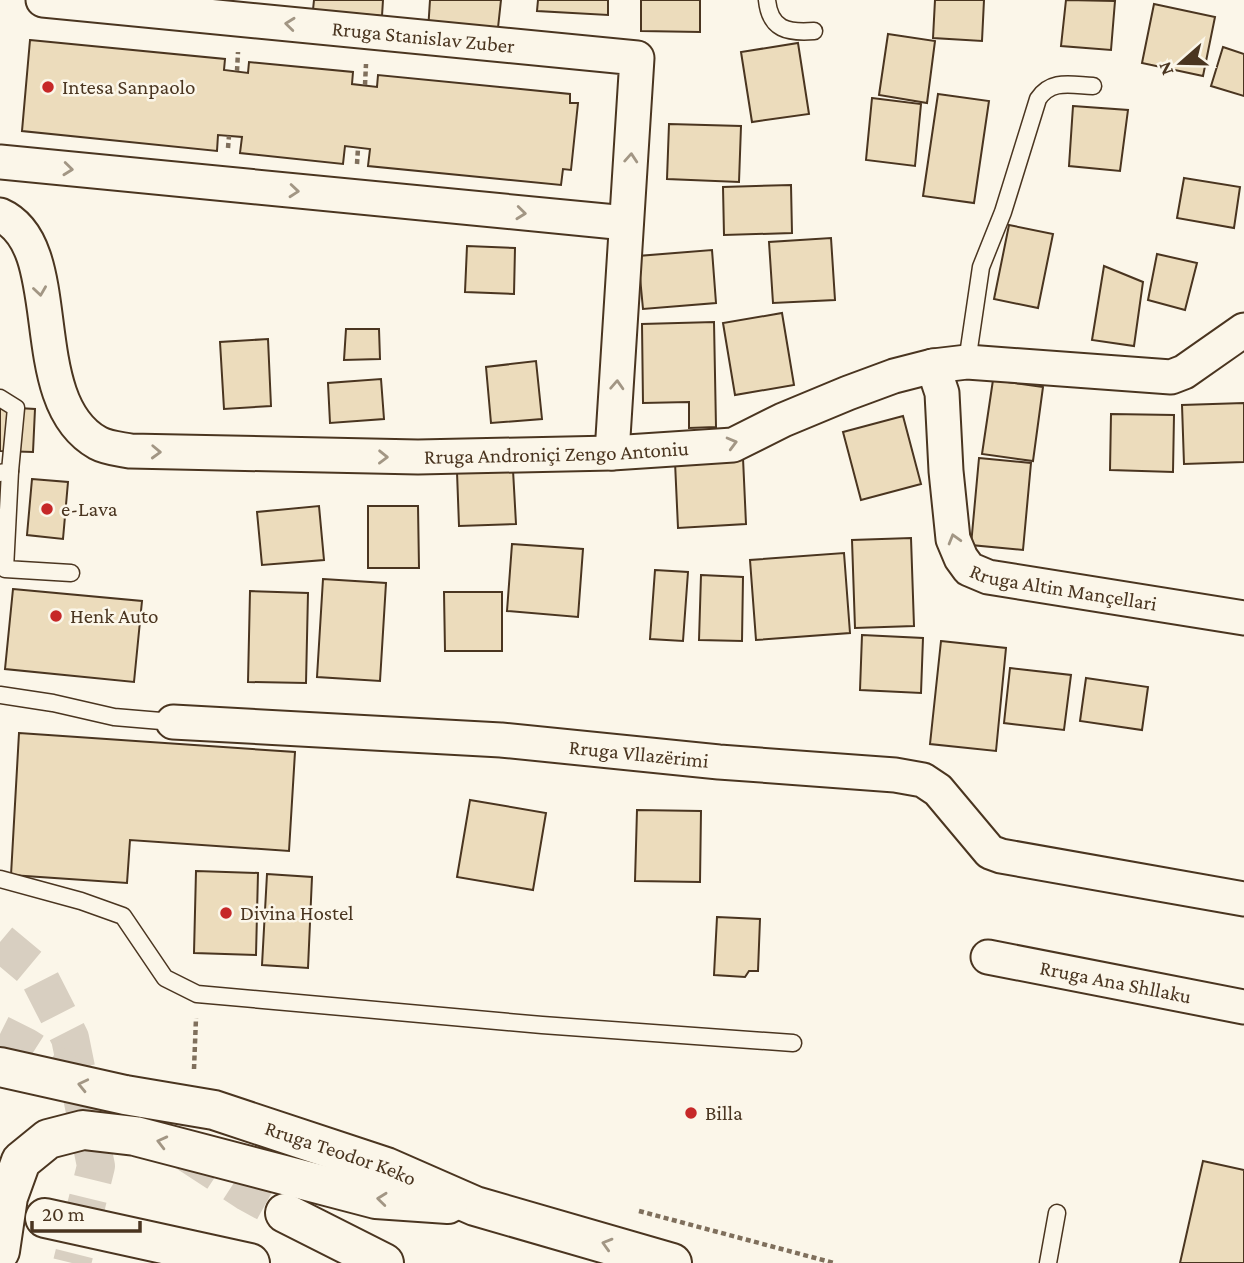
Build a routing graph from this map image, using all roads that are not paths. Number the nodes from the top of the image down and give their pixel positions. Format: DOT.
graph roads {
  1 [pos="43,0"];
  2 [pos="767,0"];
  3 [pos="112,3"];
  4 [pos="814,32"];
  5 [pos="1093,86"];
  6 [pos="0,162"];
  7 [pos="9,221"];
  8 [pos="626,223"];
  9 [pos="1244,330"];
  10 [pos="967,362"];
  11 [pos="933,366"];
  12 [pos="0,398"];
  13 [pos="612,453"];
  14 [pos="5,472"];
  15 [pos="71,573"];
  16 [pos="1244,618"];
  17 [pos="0,695"];
  18 [pos="173,722"];
  19 [pos="0,880"];
  20 [pos="1244,899"];
  21 [pos="988,957"];
  22 [pos="1244,1007"];
  23 [pos="793,1043"];
  24 [pos="0,1067"];
  25 [pos="475,1206"];
  26 [pos="285,1213"];
  27 [pos="1056,1213"];
  28 [pos="45,1218"];
  29 [pos="0,1253"];
  30 [pos="0,1263"];
  31 [pos="250,1263"];
  32 [pos="384,1263"];
  33 [pos="672,1263"];
  34 [pos="1048,1263"];
  1 -- 3 [label="street, Rruga Stanislav Zuber"];
  2 -- 4 [label="lane"];
  8 -- 3 [label="street, Rruga Stanislav Zuber, one-way"];
  5 -- 10 [label="lane"];
  6 -- 8 [label="street, one-way"];
  7 -- 13 [label="street, Rruga Androniçi Zengo Antoniu, one-way"];
  13 -- 8 [label="street, Rruga Stanislav Zuber, one-way"];
  9 -- 10 [label="street, Rruga Androniçi Zengo Antoniu"];
  10 -- 11 [label="street, Rruga Androniçi Zengo Antoniu"];
  13 -- 11 [label="street, Rruga Androniçi Zengo Antoniu, one-way"];
  16 -- 11 [label="street, Rruga Altin Mançellari, one-way"];
  12 -- 14 [label="lane"];
  14 -- 15 [label="lane"];
  17 -- 18 [label="lane, Rruga Vllazërimi"];
  18 -- 20 [label="street, Rruga Vllazërimi"];
  19 -- 23 [label="lane"];
  21 -- 22 [label="street, Rruga Ana Shllaku"];
  25 -- 24 [label="main road, Rruga Teodor Keko, one-way"];
  25 -- 29 [label="main road, one-way"];
  33 -- 25 [label="main road, Rruga Teodor Keko, one-way"];
  26 -- 32 [label="main road"];
  27 -- 34 [label="lane"];
  28 -- 31 [label="main road"];
  29 -- 30 [label="main road"];
}
